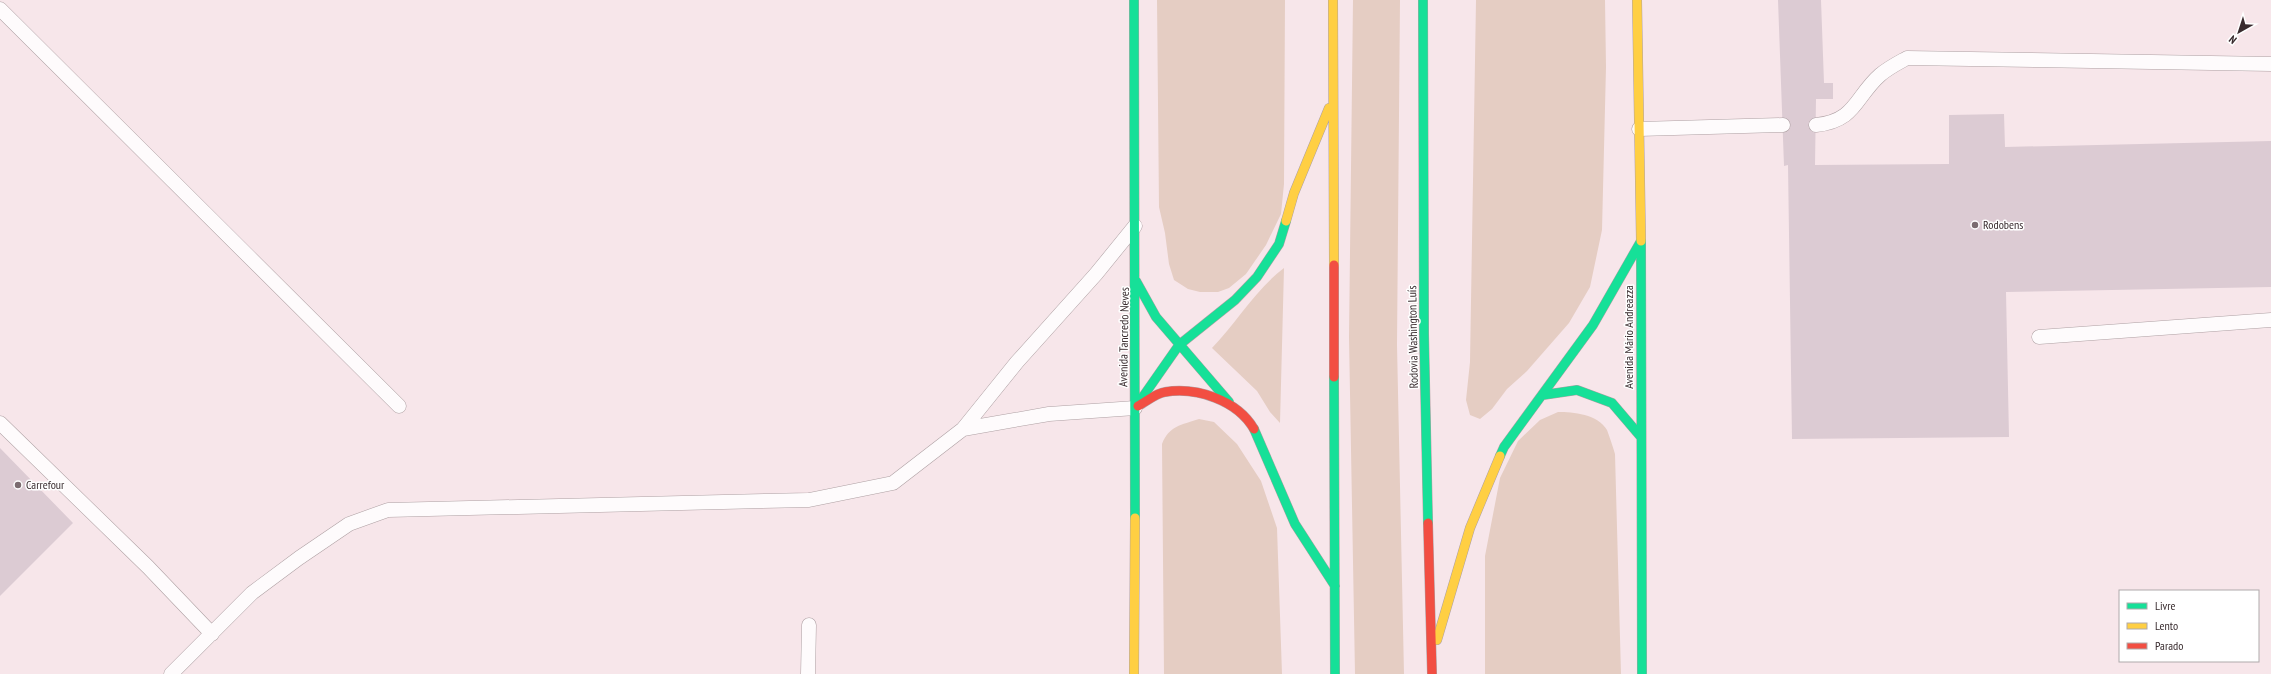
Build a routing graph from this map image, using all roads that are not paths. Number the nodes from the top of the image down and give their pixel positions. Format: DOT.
graph roads {
  1 [pos="1134,0"];
  2 [pos="1333,0"];
  3 [pos="1424,0"];
  4 [pos="1637,0"];
  5 [pos="0,9"];
  6 [pos="2271,64"];
  7 [pos="1333,100"];
  8 [pos="1783,125"];
  9 [pos="1816,125"];
  10 [pos="1639,129"];
  11 [pos="1135,226"];
  12 [pos="1641,242"];
  13 [pos="1136,281"];
  14 [pos="2271,320"];
  15 [pos="2039,337"];
  16 [pos="1179,345"];
  17 [pos="1543,395"];
  18 [pos="1232,405"];
  19 [pos="399,406"];
  20 [pos="1135,408"];
  21 [pos="0,423"];
  22 [pos="962,429"];
  23 [pos="1641,437"];
  24 [pos="1335,586"];
  25 [pos="809,625"];
  26 [pos="212,634"];
  27 [pos="1431,660"];
  28 [pos="171,674"];
  29 [pos="808,674"];
  30 [pos="1134,674"];
  31 [pos="1335,674"];
  32 [pos="1432,674"];
  33 [pos="1642,674"];
  1 -- 11 [label="main road, Avenida Tancredo Neves"];
  2 -- 7 [label="main road"];
  3 -- 27 [label="main road, Rodovia Washington Luís"];
  4 -- 10 [label="main road, Avenida Mário Andreazza"];
  5 -- 19 [label="lane"];
  6 -- 9 [label="lane"];
  7 -- 16 [label="main road"];
  7 -- 24 [label="main road"];
  8 -- 10 [label="lane"];
  10 -- 12 [label="main road, Avenida Mário Andreazza"];
  11 -- 13 [label="main road, Avenida Tancredo Neves"];
  11 -- 22 [label="lane"];
  12 -- 17 [label="main road"];
  12 -- 23 [label="main road, Avenida Mário Andreazza"];
  13 -- 16 [label="main road"];
  13 -- 20 [label="main road, Avenida Tancredo Neves"];
  14 -- 15 [label="lane"];
  16 -- 18 [label="main road"];
  16 -- 20 [label="main road"];
  17 -- 23 [label="main road"];
  17 -- 27 [label="main road"];
  18 -- 20 [label="main road"];
  18 -- 24 [label="main road"];
  20 -- 22 [label="lane"];
  20 -- 30 [label="main road, Avenida Tancredo Neves"];
  21 -- 26 [label="lane"];
  22 -- 26 [label="lane"];
  23 -- 33 [label="main road, Avenida Mário Andreazza"];
  24 -- 31 [label="main road"];
  25 -- 29 [label="lane"];
  26 -- 28 [label="lane"];
  27 -- 32 [label="main road, Rodovia Washington Luís"];
}
